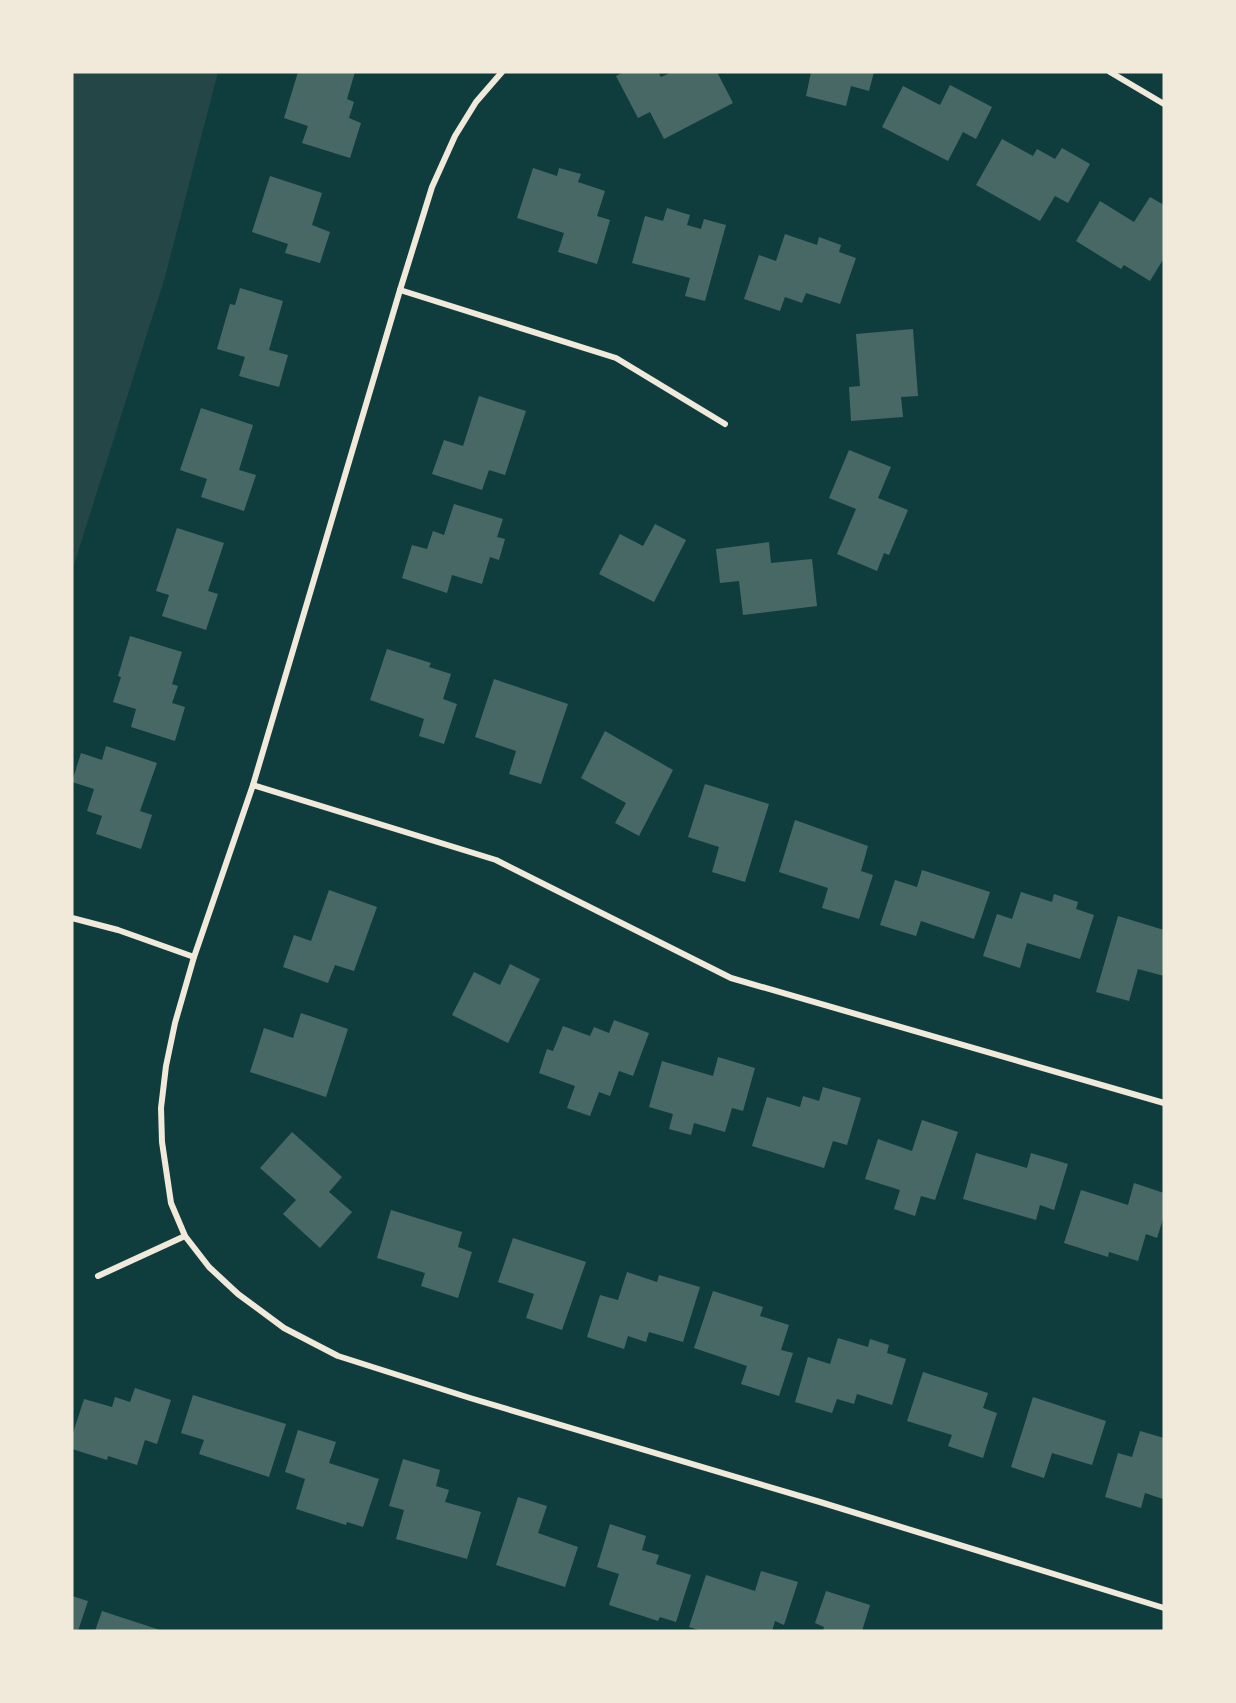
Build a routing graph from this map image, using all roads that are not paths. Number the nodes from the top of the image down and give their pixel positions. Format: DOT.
graph roads {
  1 [pos="502,72"];
  2 [pos="1110,72"];
  3 [pos="1164,104"];
  4 [pos="400,290"];
  5 [pos="725,424"];
  6 [pos="253,785"];
  7 [pos="72,918"];
  8 [pos="194,957"];
  9 [pos="1164,1103"];
  10 [pos="185,1236"];
  11 [pos="98,1276"];
  12 [pos="1164,1608"];
  1 -- 4 [label="street"];
  2 -- 3 [label="street"];
  4 -- 5 [label="street"];
  4 -- 6 [label="street"];
  6 -- 8 [label="street"];
  6 -- 9 [label="street"];
  7 -- 8 [label="street"];
  8 -- 10 [label="street"];
  10 -- 11 [label="street"];
  10 -- 12 [label="street"];
}
